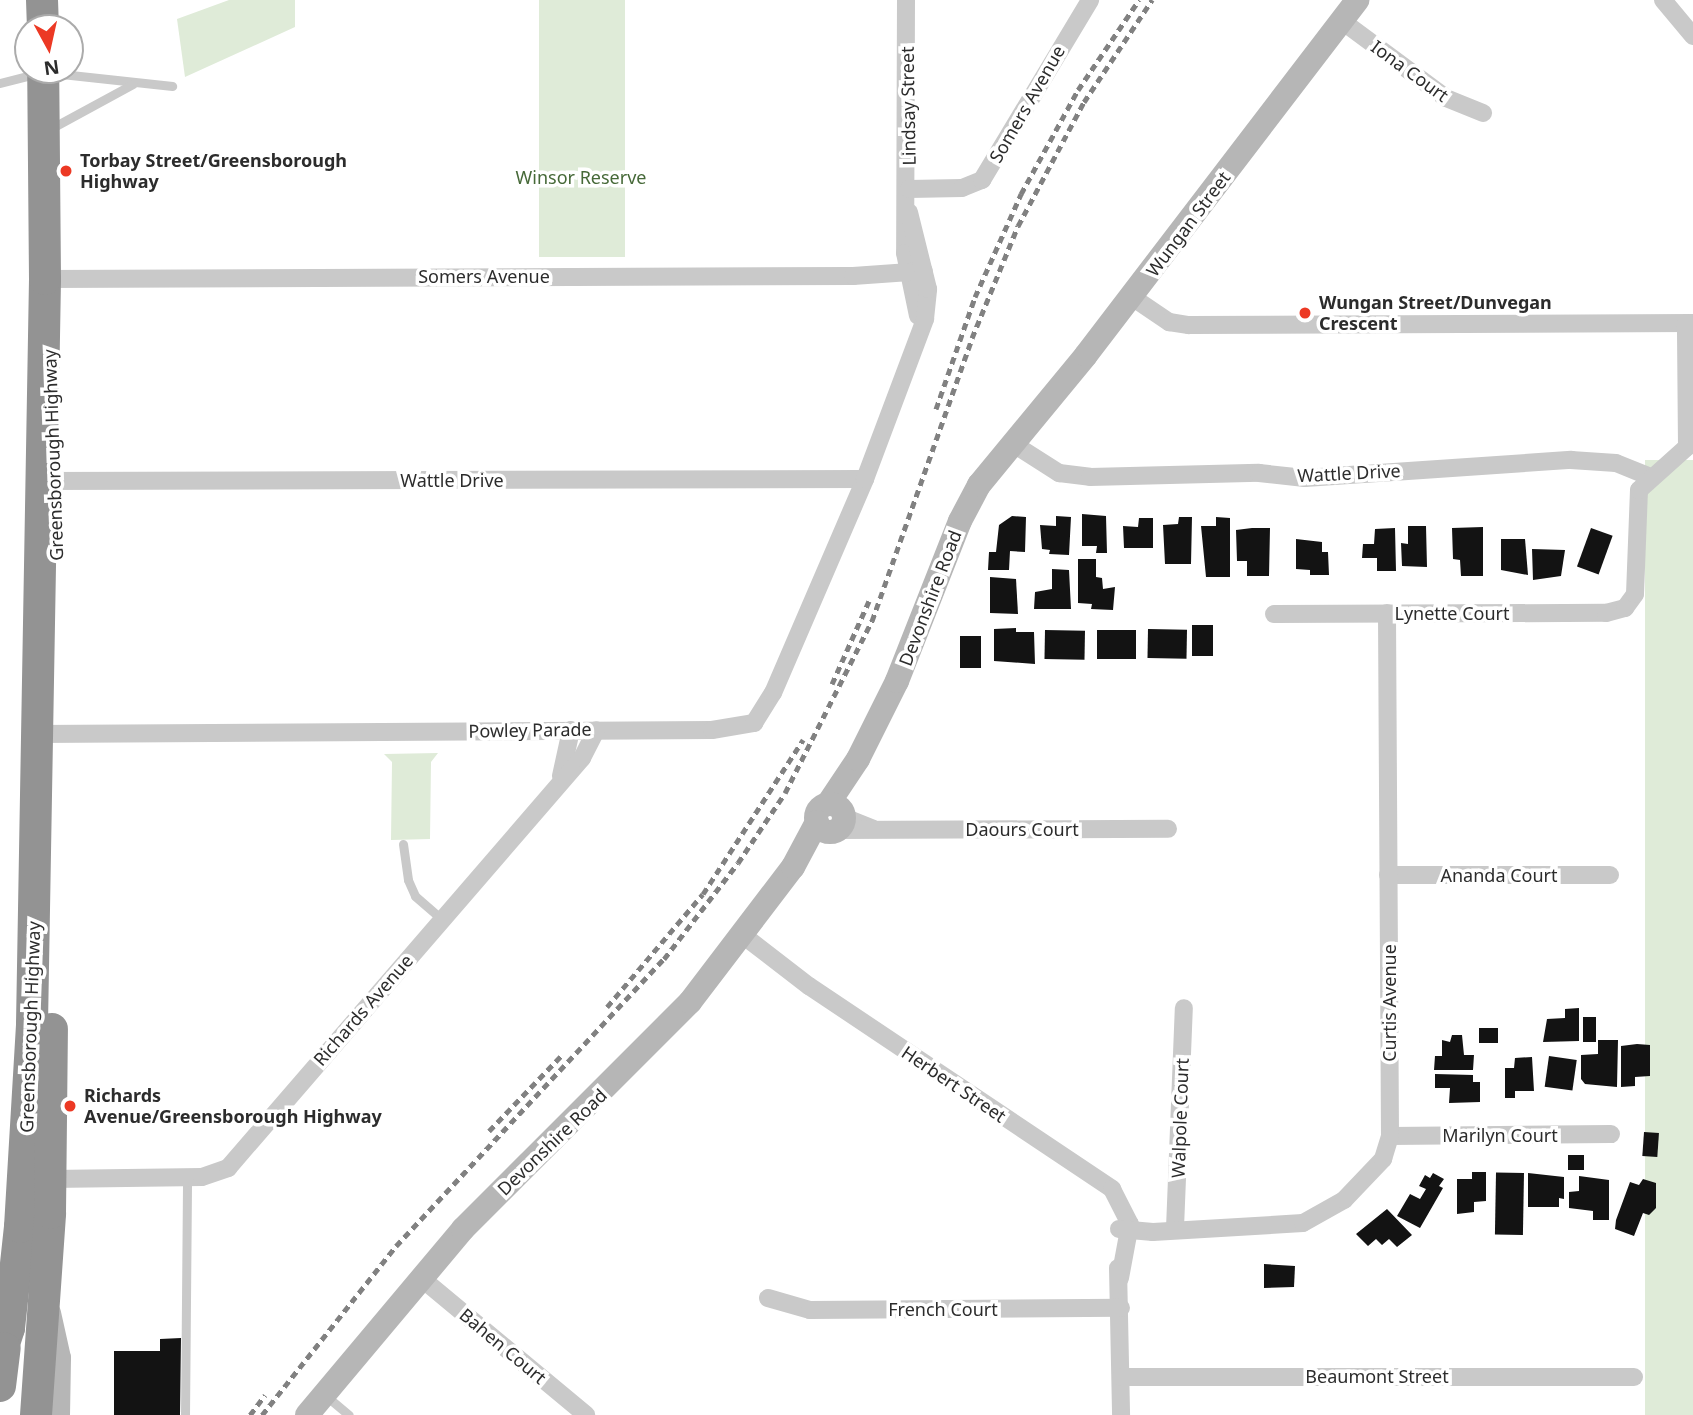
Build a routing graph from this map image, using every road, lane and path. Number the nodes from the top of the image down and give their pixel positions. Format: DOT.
graph roads {
  1 [pos="906,0"];
  2 [pos="1090,0"];
  3 [pos="1357,0"];
  4 [pos="1664,0"];
  5 [pos="1342,21"];
  6 [pos="1693,36"];
  7 [pos="84,76"];
  8 [pos="135,83"];
  9 [pos="43,84"];
  10 [pos="172,86"];
  11 [pos="1483,113"];
  12 [pos="44,132"];
  13 [pos="909,189"];
  14 [pos="916,271"];
  15 [pos="44,279"];
  16 [pos="1132,297"];
  17 [pos="1690,323"];
  18 [pos="1012,443"];
  19 [pos="1650,477"];
  20 [pos="865,479"];
  21 [pos="47,481"];
  22 [pos="1274,614"];
  23 [pos="1387,614"];
  24 [pos="571,730"];
  25 [pos="596,730"];
  26 [pos="45,734"];
  27 [pos="560,779"];
  28 [pos="834,820"];
  29 [pos="1168,829"];
  30 [pos="403,844"];
  31 [pos="1388,875"];
  32 [pos="1610,875"];
  33 [pos="441,919"];
  34 [pos="740,941"];
  35 [pos="1184,1009"];
  36 [pos="1611,1134"];
  37 [pos="1390,1136"];
  38 [pos="187,1177"];
  39 [pos="51,1179"];
  40 [pos="1126,1228"];
  41 [pos="1175,1228"];
  42 [pos="420,1277"];
  43 [pos="45,1296"];
  44 [pos="768,1298"];
  45 [pos="1121,1308"];
  46 [pos="2,1352"];
  47 [pos="1121,1377"];
  48 [pos="1634,1377"];
  49 [pos="0,1386"];
  50 [pos="323,1394"];
  51 [pos="36,1415"];
  52 [pos="58,1415"];
  53 [pos="185,1415"];
  54 [pos="307,1415"];
  55 [pos="349,1415"];
  56 [pos="586,1415"];
  57 [pos="1121,1415"];
  1 -- 13 [label="street, Lindsay Street"];
  2 -- 13 [label="street, Somers Avenue"];
  3 -- 5 [label="street, Wungan Street"];
  4 -- 6 [label="street"];
  5 -- 11 [label="street, Iona Court"];
  5 -- 16 [label="street, Wungan Street"];
  7 -- 8 [label="lane"];
  8 -- 10 [label="lane"];
  8 -- 12 [label="lane"];
  9 -- 12 [label="highway, Greensborough Highway"];
  12 -- 15 [label="highway, Greensborough Highway"];
  13 -- 14 [label="street, Lindsay Street"];
  14 -- 15 [label="street, Somers Avenue"];
  14 -- 20 [label="street, Lindsay Street"];
  15 -- 21 [label="highway, Greensborough Highway"];
  16 -- 17 [label="street"];
  16 -- 18 [label="street, Wungan Street"];
  17 -- 19 [label="street"];
  18 -- 19 [label="street, Wattle Drive"];
  18 -- 28 [label="street, Devonshire Road"];
  19 -- 23 [label="street, Lynette Court"];
  20 -- 21 [label="street, Wattle Drive"];
  20 -- 25 [label="street, Powley Parade"];
  21 -- 26 [label="highway, Greensborough Highway"];
  22 -- 23 [label="street, Lynette Court"];
  23 -- 31 [label="street, Curtis Avenue"];
  24 -- 25 [label="street, Powley Parade"];
  24 -- 26 [label="street, Powley Parade"];
  24 -- 27 [label="street, Richards Avenue"];
  25 -- 27 [label="street, Richards Avenue"];
  26 -- 39 [label="highway, Greensborough Highway"];
  26 -- 46 [label="highway, Greensborough Highway"];
  27 -- 33 [label="street, Richards Avenue"];
  28 -- 29 [label="street, Daours Court"];
  28 -- 34 [label="street, Devonshire Road"];
  30 -- 33 [label="lane"];
  31 -- 32 [label="street, Ananda Court"];
  31 -- 37 [label="street, Curtis Avenue"];
  33 -- 38 [label="street, Richards Avenue"];
  34 -- 40 [label="street, Herbert Street"];
  34 -- 42 [label="street, Devonshire Road"];
  35 -- 41 [label="street, Walpole Court"];
  36 -- 37 [label="street, Marilyn Court"];
  37 -- 41 [label="street, Curtis Avenue"];
  38 -- 39 [label="street, Richards Avenue"];
  38 -- 53 [label="lane"];
  39 -- 43 [label="highway, Greensborough Highway"];
  40 -- 41 [label="street, Curtis Avenue"];
  40 -- 45 [label="street"];
  42 -- 50 [label="street, Devonshire Road"];
  42 -- 56 [label="street, Bahen Court"];
  43 -- 51 [label="highway, Greensborough Highway"];
  43 -- 52 [label="street"];
  44 -- 45 [label="street, French Court"];
  45 -- 47 [label="street"];
  46 -- 49 [label="highway, Greensborough Highway"];
  47 -- 48 [label="street, Beaumont Street"];
  47 -- 57 [label="street"];
  50 -- 54 [label="street, Devonshire Road"];
  50 -- 55 [label="lane"];
}
